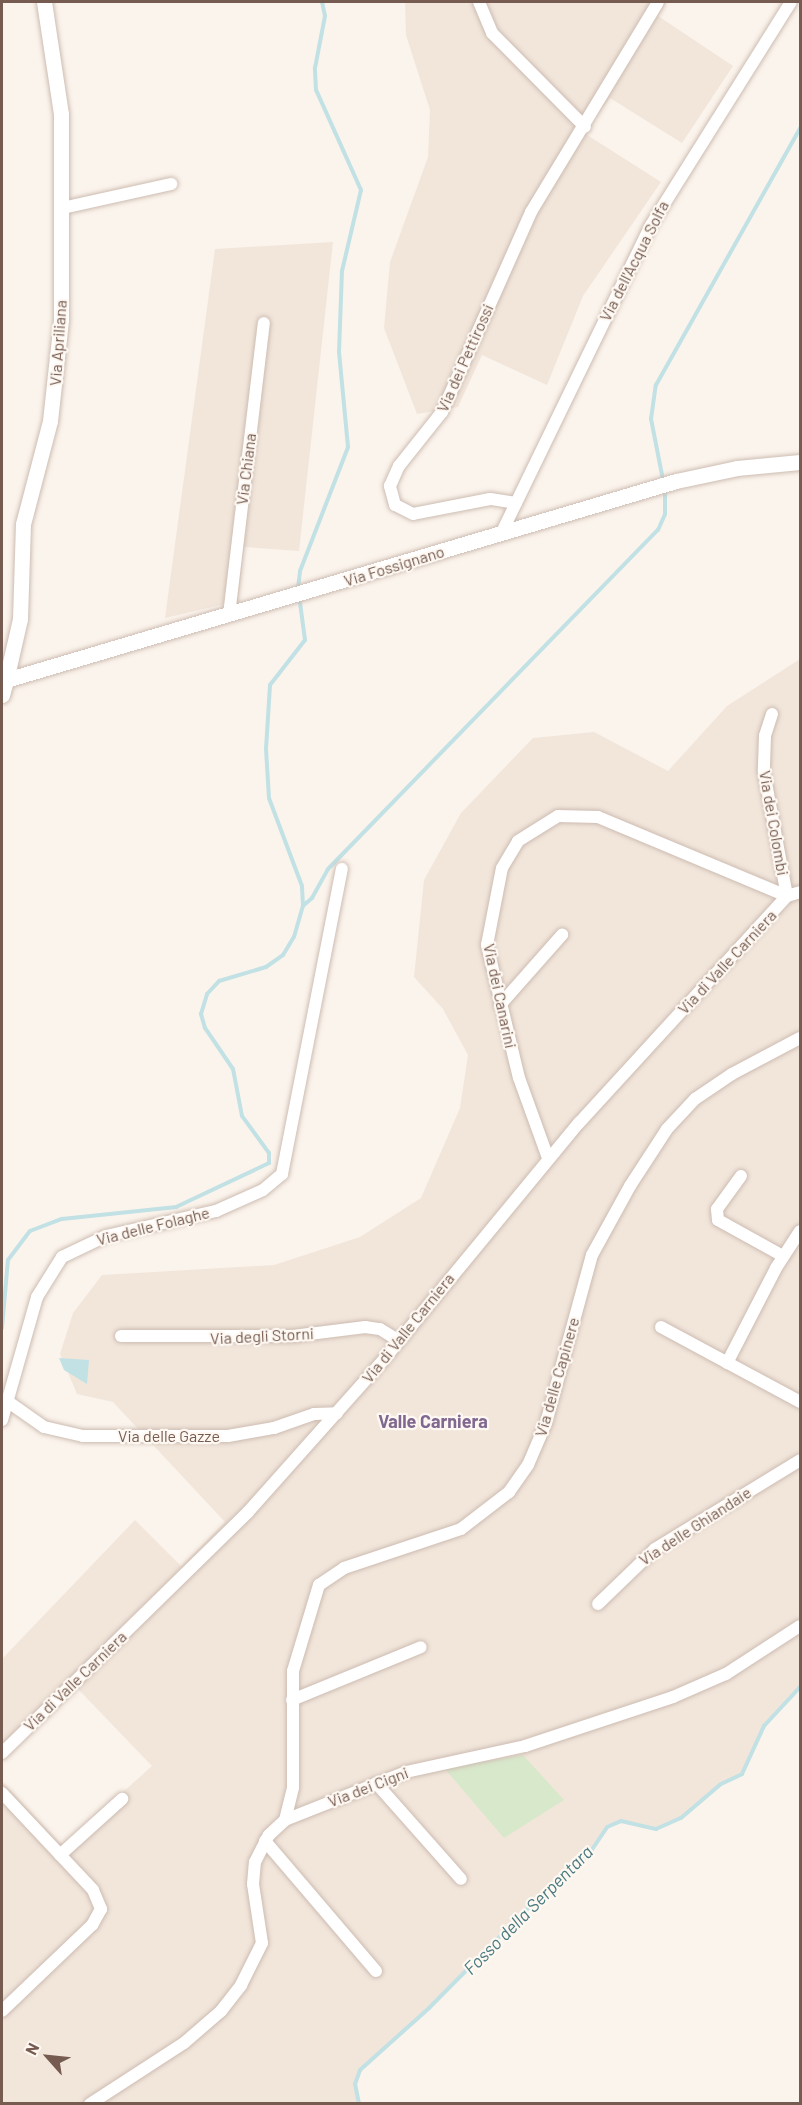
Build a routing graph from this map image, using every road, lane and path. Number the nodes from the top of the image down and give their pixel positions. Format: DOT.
graph roads {
  1 [pos="44,2"];
  2 [pos="479,2"];
  3 [pos="658,2"];
  4 [pos="790,2"];
  5 [pos="585,127"];
  6 [pos="171,184"];
  7 [pos="62,208"];
  8 [pos="264,323"];
  9 [pos="801,462"];
  10 [pos="516,503"];
  11 [pos="501,534"];
  12 [pos="229,615"];
  13 [pos="6,680"];
  14 [pos="2,695"];
  15 [pos="772,714"];
  16 [pos="342,869"];
  17 [pos="801,892"];
  18 [pos="788,897"];
  19 [pos="562,934"];
  20 [pos="500,1005"];
  21 [pos="801,1038"];
  22 [pos="548,1158"];
  23 [pos="741,1176"];
  24 [pos="801,1231"];
  25 [pos="783,1256"];
  26 [pos="661,1327"];
  27 [pos="122,1336"];
  28 [pos="399,1341"];
  29 [pos="727,1363"];
  30 [pos="7,1401"];
  31 [pos="801,1402"];
  32 [pos="337,1413"];
  33 [pos="2,1420"];
  34 [pos="801,1460"];
  35 [pos="598,1604"];
  36 [pos="801,1626"];
  37 [pos="421,1647"];
  38 [pos="292,1700"];
  39 [pos="2,1752"];
  40 [pos="376,1783"];
  41 [pos="2,1793"];
  42 [pos="122,1799"];
  43 [pos="285,1820"];
  44 [pos="265,1841"];
  45 [pos="60,1855"];
  46 [pos="461,1879"];
  47 [pos="376,1971"];
  48 [pos="2,2011"];
  49 [pos="90,2103"];
  1 -- 7 [label="street, Via Apriliana"];
  2 -- 5 [label="street"];
  3 -- 5 [label="street, Via dei Pettirossi"];
  4 -- 10 [label="street, Via dell'Acqua Solfa"];
  5 -- 10 [label="street, Via dei Pettirossi"];
  6 -- 7 [label="street"];
  7 -- 13 [label="street, Via Apriliana"];
  8 -- 12 [label="street, Via Chiana"];
  9 -- 11 [label="street, Via Fossignano"];
  10 -- 11 [label="street, Via dell'Acqua Solfa"];
  11 -- 12 [label="street, Via Fossignano"];
  12 -- 13 [label="street, Via Fossignano"];
  13 -- 14 [label="street"];
  15 -- 18 [label="street, Via dei Colombi"];
  16 -- 30 [label="street, Via delle Folaghe"];
  17 -- 18 [label="street, Via di Valle Carniera"];
  18 -- 20 [label="street, Via dei Canarini"];
  18 -- 22 [label="street, Via di Valle Carniera"];
  19 -- 20 [label="street"];
  20 -- 22 [label="street, Via dei Canarini"];
  21 -- 38 [label="street, Via delle Capinere"];
  22 -- 28 [label="street, Via di Valle Carniera"];
  23 -- 25 [label="street"];
  24 -- 25 [label="street"];
  25 -- 29 [label="street"];
  26 -- 29 [label="street"];
  27 -- 28 [label="street, Via degli Storni"];
  28 -- 32 [label="street, Via di Valle Carniera"];
  29 -- 31 [label="street"];
  30 -- 32 [label="street, Via delle Gazze"];
  30 -- 33 [label="street, Via delle Folaghe"];
  32 -- 39 [label="street, Via di Valle Carniera"];
  34 -- 35 [label="street, Via delle Ghiandaie"];
  36 -- 40 [label="street, Via dei Cigni"];
  37 -- 38 [label="street"];
  38 -- 43 [label="street, Via delle Capinere"];
  40 -- 43 [label="street, Via dei Cigni"];
  40 -- 46 [label="street"];
  41 -- 45 [label="street"];
  42 -- 45 [label="street"];
  43 -- 44 [label="street, Via dei Cigni"];
  44 -- 47 [label="street"];
  44 -- 49 [label="street, Via dei Cigni"];
  45 -- 48 [label="street"];
}
